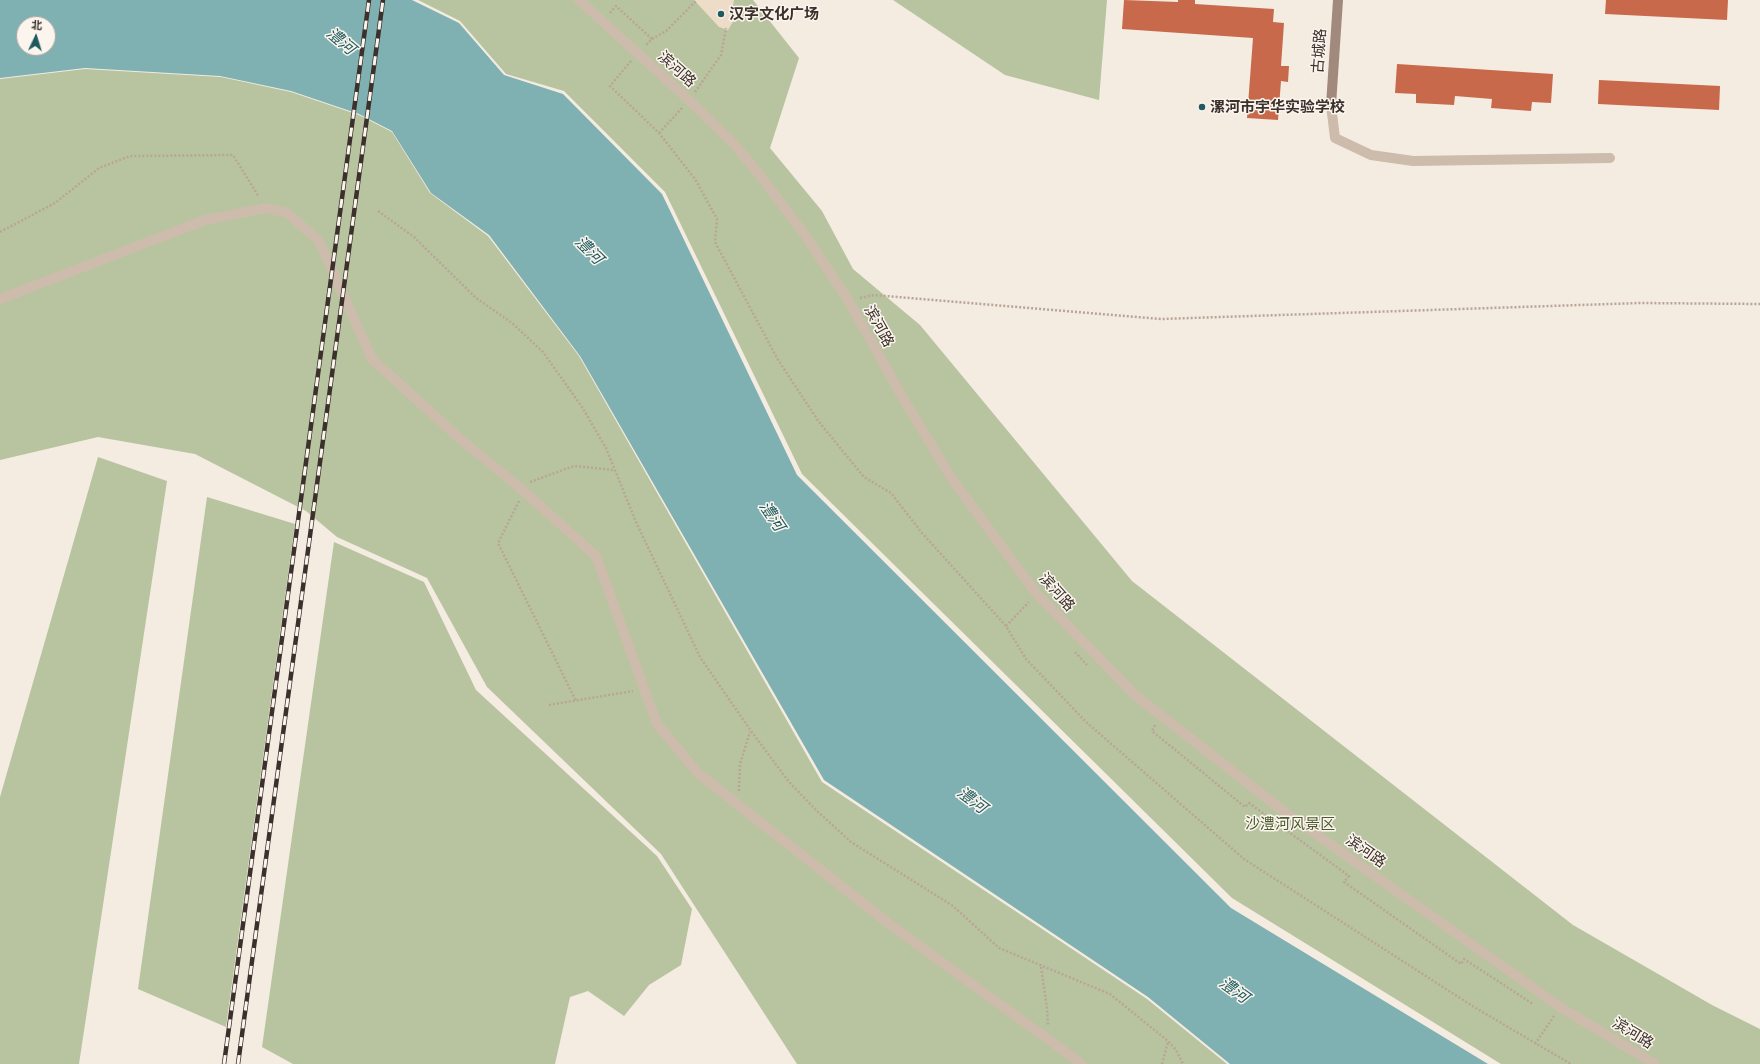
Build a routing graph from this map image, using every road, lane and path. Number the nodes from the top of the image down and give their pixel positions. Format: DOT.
graph roads {
  1 [pos="579,0"];
  2 [pos="697,0"];
  3 [pos="1338,0"];
  4 [pos="602,21"];
  5 [pos="726,28"];
  6 [pos="652,39"];
  7 [pos="638,54"];
  8 [pos="610,86"];
  9 [pos="689,100"];
  10 [pos="660,133"];
  11 [pos="1610,158"];
  12 [pos="266,208"];
  13 [pos="378,211"];
  14 [pos="0,232"];
  15 [pos="0,299"];
  16 [pos="848,300"];
  17 [pos="1760,304"];
  18 [pos="613,470"];
  19 [pos="521,489"];
  20 [pos="1036,594"];
  21 [pos="1006,626"];
  22 [pos="643,689"];
  23 [pos="576,700"];
  24 [pos="549,705"];
  25 [pos="751,731"];
  26 [pos="739,807"];
  27 [pos="1040,967"];
  28 [pos="1560,1007"];
  29 [pos="1049,1040"];
  30 [pos="1168,1041"];
  31 [pos="1535,1044"];
  32 [pos="1082,1064"];
  33 [pos="1162,1064"];
  34 [pos="1183,1064"];
  35 [pos="1656,1064"];
  1 -- 4 [label="street, 滨河路"];
  2 -- 6 [label="path"];
  3 -- 11 [label="street, 古城路"];
  4 -- 6 [label="path"];
  4 -- 7 [label="street, 滨河路"];
  5 -- 9 [label="path"];
  6 -- 7 [label="path"];
  7 -- 8 [label="path"];
  7 -- 9 [label="street, 滨河路"];
  9 -- 10 [label="path"];
  9 -- 16 [label="street, 滨河路"];
  12 -- 14 [label="path"];
  12 -- 15 [label="street"];
  12 -- 19 [label="street"];
  13 -- 18 [label="path"];
  16 -- 17 [label="path"];
  16 -- 20 [label="street, 滨河路"];
  18 -- 19 [label="path"];
  18 -- 25 [label="path"];
  19 -- 22 [label="street"];
  19 -- 23 [label="path"];
  20 -- 21 [label="path"];
  20 -- 28 [label="street, 滨河路"];
  22 -- 23 [label="path"];
  22 -- 26 [label="street"];
  23 -- 24 [label="path"];
  25 -- 26 [label="path"];
  25 -- 27 [label="path"];
  26 -- 29 [label="street"];
  27 -- 29 [label="path"];
  27 -- 30 [label="path"];
  28 -- 31 [label="path"];
  28 -- 35 [label="street, 滨河路"];
  29 -- 32 [label="street"];
  30 -- 33 [label="path"];
  30 -- 34 [label="path"];
}
